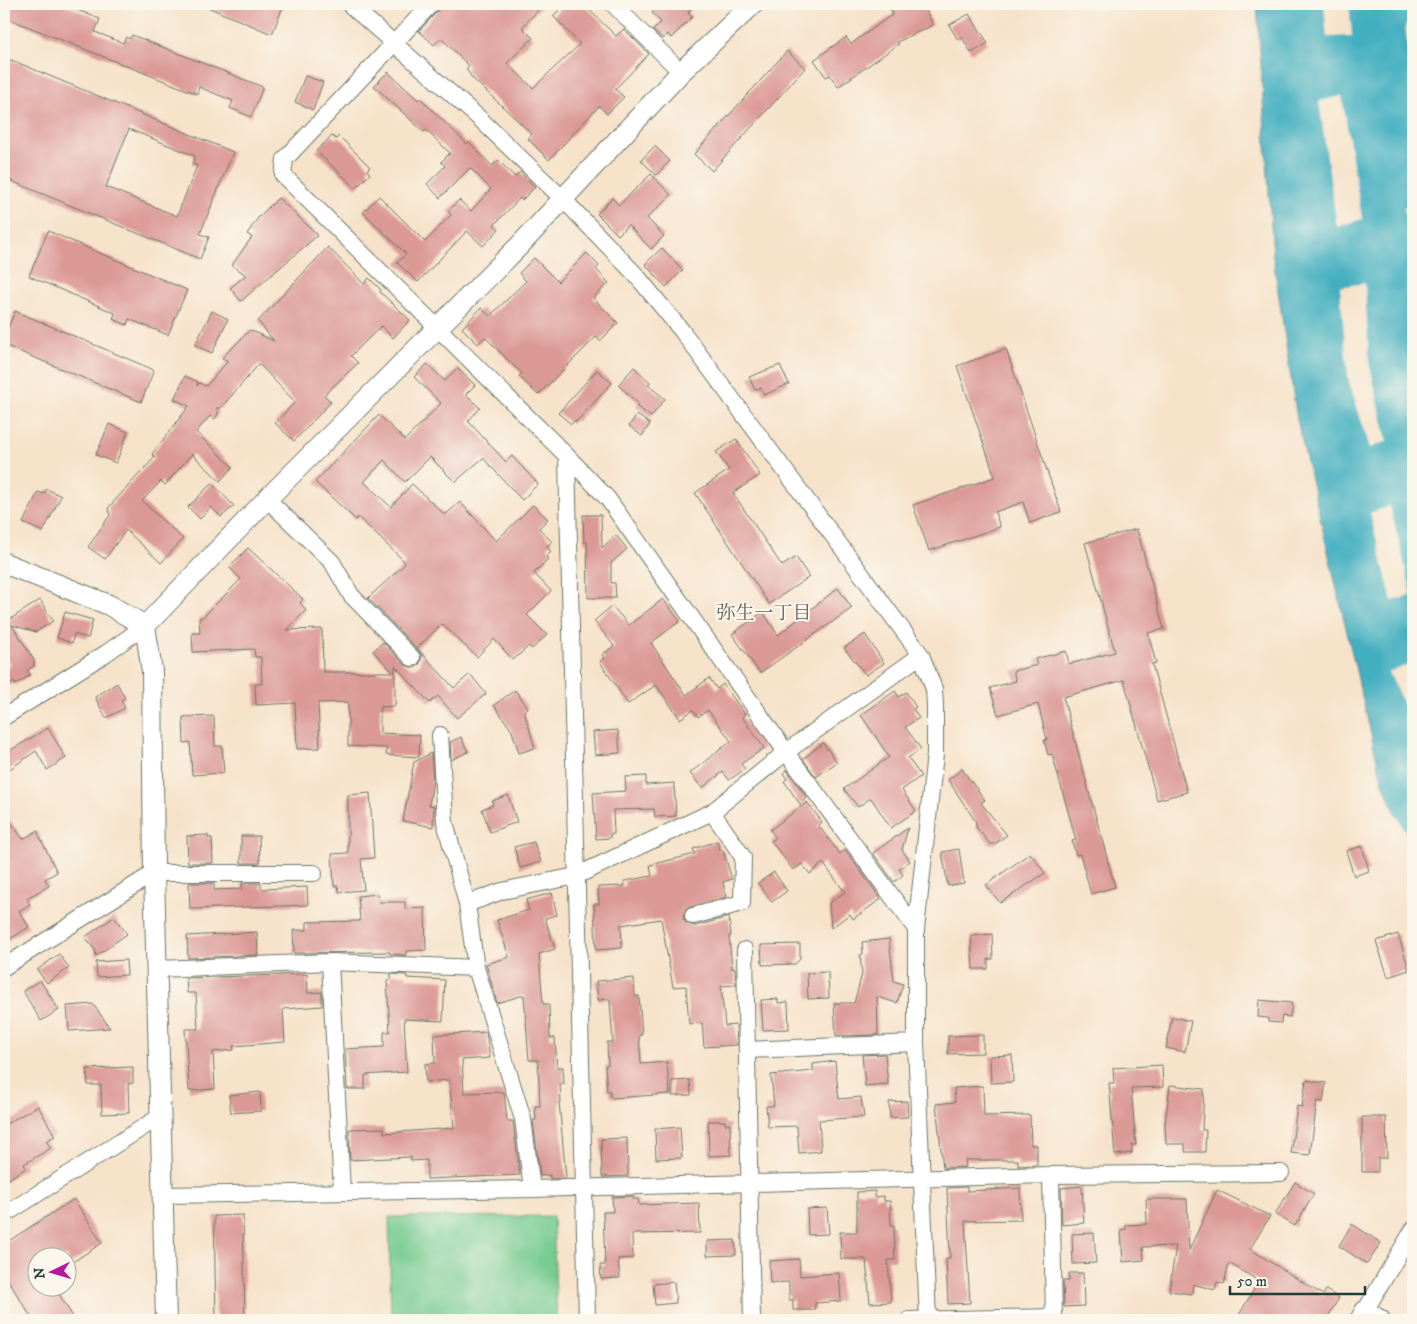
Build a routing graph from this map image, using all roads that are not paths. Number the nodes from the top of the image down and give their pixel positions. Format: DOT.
graph roads {
  1 [pos="349,4"];
  2 [pos="431,4"];
  3 [pos="612,4"];
  4 [pos="753,4"];
  5 [pos="395,44"];
  6 [pos="681,72"];
  7 [pos="563,199"];
  8 [pos="436,328"];
  9 [pos="567,456"];
  10 [pos="267,499"];
  11 [pos="4,563"];
  12 [pos="144,626"];
  13 [pos="921,655"];
  14 [pos="412,658"];
  15 [pos="4,717"];
  16 [pos="440,735"];
  17 [pos="786,752"];
  18 [pos="712,812"];
  19 [pos="154,873"];
  20 [pos="314,873"];
  21 [pos="576,876"];
  22 [pos="467,904"];
  23 [pos="693,916"];
  24 [pos="916,929"];
  25 [pos="745,950"];
  26 [pos="330,962"];
  27 [pos="4,967"];
  28 [pos="476,968"];
  29 [pos="158,969"];
  30 [pos="916,1043"];
  31 [pos="747,1050"];
  32 [pos="161,1116"];
  33 [pos="1281,1173"];
  34 [pos="1051,1175"];
  35 [pos="920,1179"];
  36 [pos="749,1182"];
  37 [pos="585,1187"];
  38 [pos="532,1189"];
  39 [pos="342,1192"];
  40 [pos="164,1195"];
  41 [pos="4,1215"];
  42 [pos="1413,1230"];
  43 [pos="1368,1317"];
  44 [pos="1054,1319"];
  45 [pos="166,1320"];
  46 [pos="587,1320"];
  47 [pos="752,1320"];
  48 [pos="909,1320"];
  49 [pos="928,1320"];
  1 -- 5 [label="street"];
  2 -- 5 [label="street"];
  3 -- 6 [label="street"];
  4 -- 6 [label="street"];
  5 -- 7 [label="street"];
  5 -- 8 [label="street"];
  6 -- 7 [label="street"];
  7 -- 8 [label="street"];
  7 -- 13 [label="street"];
  8 -- 9 [label="street"];
  8 -- 10 [label="street"];
  9 -- 17 [label="street"];
  9 -- 21 [label="street"];
  10 -- 12 [label="street"];
  10 -- 14 [label="street"];
  11 -- 12 [label="street"];
  12 -- 15 [label="street"];
  12 -- 19 [label="street"];
  13 -- 17 [label="street"];
  13 -- 24 [label="street"];
  16 -- 22 [label="street"];
  17 -- 18 [label="street"];
  17 -- 24 [label="street"];
  18 -- 21 [label="street"];
  18 -- 23 [label="street"];
  19 -- 20 [label="street"];
  19 -- 27 [label="street"];
  19 -- 29 [label="street"];
  21 -- 22 [label="street"];
  21 -- 37 [label="street"];
  22 -- 28 [label="street"];
  24 -- 30 [label="street"];
  25 -- 31 [label="street"];
  26 -- 28 [label="street"];
  26 -- 29 [label="street"];
  26 -- 39 [label="street"];
  28 -- 38 [label="street"];
  29 -- 32 [label="street"];
  30 -- 31 [label="street"];
  30 -- 35 [label="street"];
  31 -- 36 [label="street"];
  32 -- 40 [label="street"];
  32 -- 41 [label="street"];
  33 -- 34 [label="street"];
  34 -- 35 [label="street"];
  34 -- 44 [label="street"];
  35 -- 36 [label="street"];
  35 -- 49 [label="street"];
  36 -- 37 [label="street"];
  36 -- 47 [label="street"];
  37 -- 38 [label="street"];
  37 -- 46 [label="street"];
  38 -- 39 [label="street"];
  39 -- 40 [label="street"];
  40 -- 45 [label="street"];
  42 -- 43 [label="street"];
  44 -- 49 [label="street"];
  48 -- 49 [label="street"];
}
